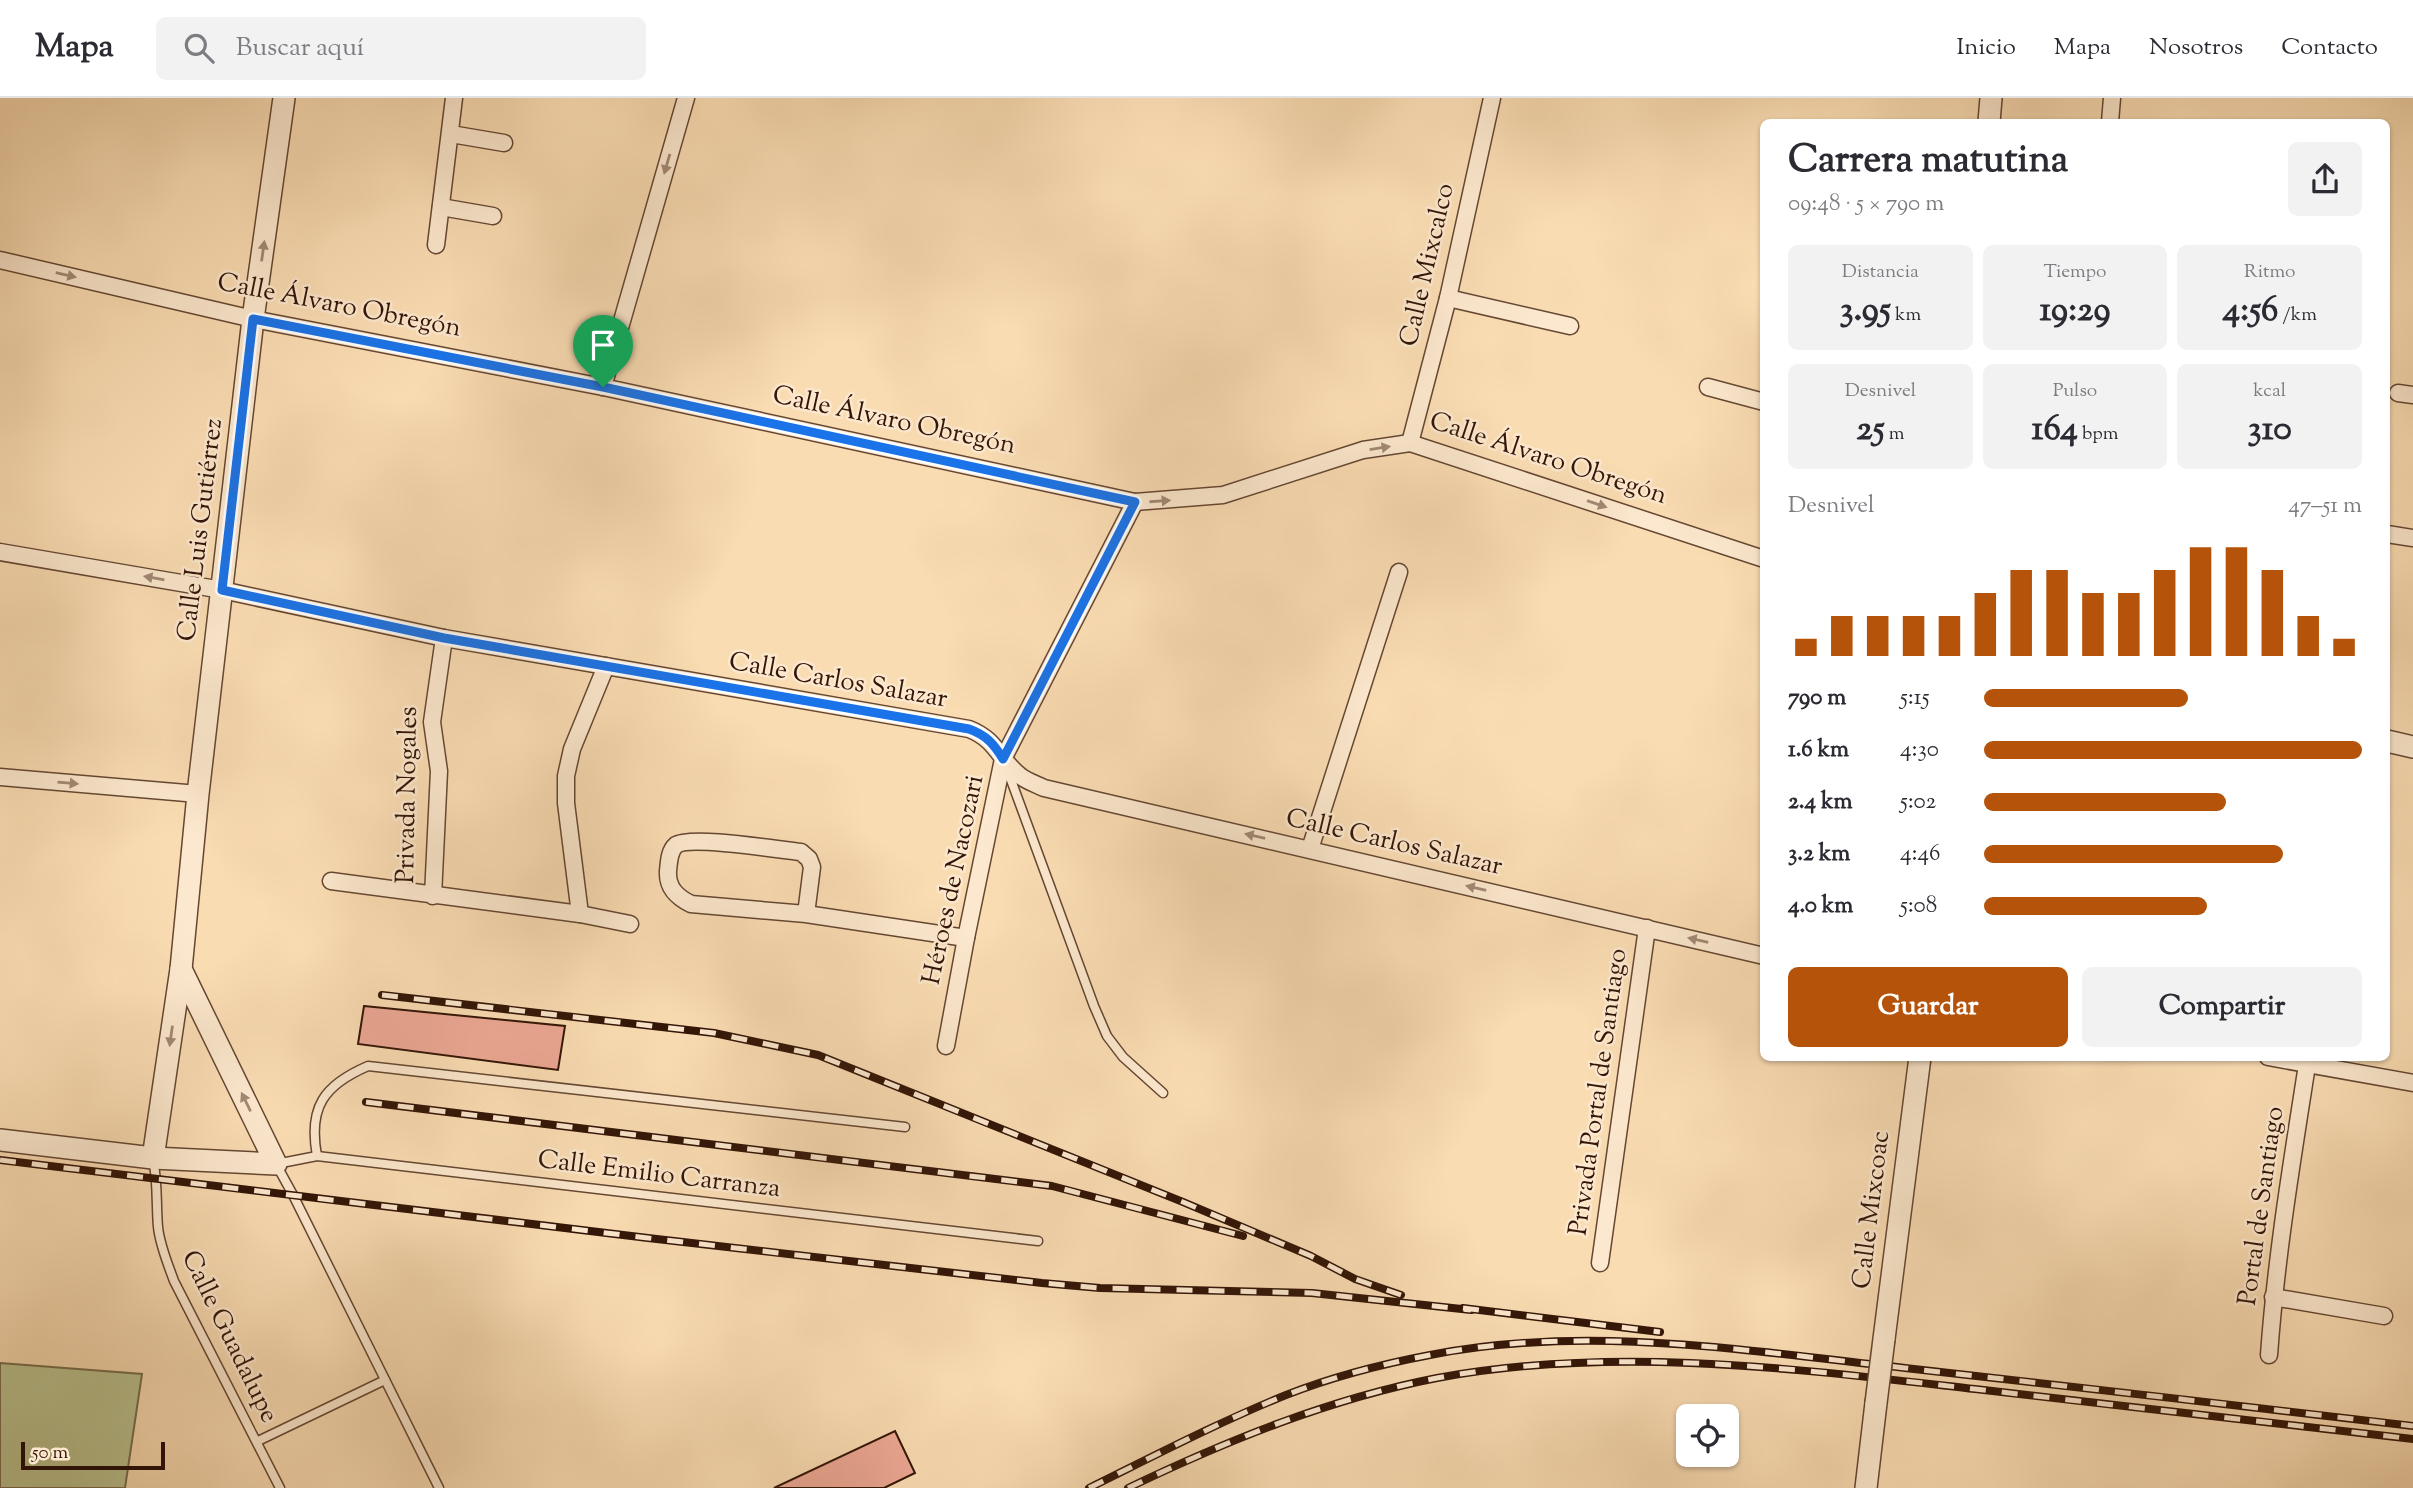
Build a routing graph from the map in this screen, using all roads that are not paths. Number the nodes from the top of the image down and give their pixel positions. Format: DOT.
graph roads {
  1 [pos="284,98"];
  2 [pos="454,98"];
  3 [pos="685,98"];
  4 [pos="1492,98"];
  5 [pos="1991,98"];
  6 [pos="2112,98"];
  7 [pos="1989,119"];
  8 [pos="2110,119"];
  9 [pos="451,134"];
  10 [pos="504,143"];
  11 [pos="441,207"];
  12 [pos="493,216"];
  13 [pos="436,245"];
  14 [pos="0,260"];
  15 [pos="1448,298"];
  16 [pos="253,319"];
  17 [pos="1570,326"];
  18 [pos="603,387"];
  19 [pos="1708,387"];
  20 [pos="1760,401"];
  21 [pos="1410,443"];
  22 [pos="1135,502"];
  23 [pos="2390,534"];
  24 [pos="2413,538"];
  25 [pos="0,552"];
  26 [pos="1760,558"];
  27 [pos="1399,572"];
  28 [pos="222,590"];
  29 [pos="444,638"];
  30 [pos="606,666"];
  31 [pos="2390,742"];
  32 [pos="2413,747"];
  33 [pos="1003,759"];
  34 [pos="0,777"];
  35 [pos="198,794"];
  36 [pos="1310,849"];
  37 [pos="331,881"];
  38 [pos="433,896"];
  39 [pos="580,914"];
  40 [pos="806,914"];
  41 [pos="630,924"];
  42 [pos="1647,928"];
  43 [pos="965,938"];
  44 [pos="1760,955"];
  45 [pos="181,969"];
  46 [pos="946,1046"];
  47 [pos="1919,1061"];
  48 [pos="2288,1061"];
  49 [pos="2308,1065"];
  50 [pos="2413,1083"];
  51 [pos="1163,1093"];
  52 [pos="905,1127"];
  53 [pos="0,1140"];
  54 [pos="317,1156"];
  55 [pos="153,1158"];
  56 [pos="276,1164"];
  57 [pos="1038,1241"];
  58 [pos="1600,1263"];
  59 [pos="2273,1297"];
  60 [pos="2384,1316"];
  61 [pos="2269,1355"];
  62 [pos="385,1380"];
  63 [pos="258,1441"];
  64 [pos="280,1488"];
  65 [pos="439,1488"];
  66 [pos="1866,1488"];
  16 -- 1 [label="street, Calle Luis Gutiérrez, one-way"];
  2 -- 9 [label="street"];
  3 -- 18 [label="street, one-way"];
  4 -- 15 [label="street, Calle Mixcalco"];
  5 -- 7 [label="street"];
  6 -- 8 [label="street"];
  9 -- 10 [label="street"];
  9 -- 11 [label="street"];
  11 -- 12 [label="street"];
  11 -- 13 [label="street"];
  14 -- 16 [label="street, Calle Álvaro Obregón, one-way"];
  15 -- 17 [label="street"];
  15 -- 21 [label="street, Calle Mixcalco"];
  16 -- 18 [label="street, Calle Álvaro Obregón"];
  16 -- 28 [label="street, Calle Luis Gutiérrez"];
  18 -- 22 [label="street, Calle Álvaro Obregón"];
  19 -- 20 [label="street"];
  22 -- 21 [label="street, Calle Álvaro Obregón, one-way"];
  21 -- 26 [label="street, Calle Álvaro Obregón, one-way"];
  22 -- 33 [label="street, Héroes de Nacozari"];
  23 -- 24 [label="street"];
  28 -- 25 [label="street, Calle Carlos Salazar, one-way"];
  27 -- 36 [label="street"];
  28 -- 29 [label="street, Calle Carlos Salazar"];
  28 -- 35 [label="street, Calle Luis Gutiérrez"];
  29 -- 30 [label="street, Calle Carlos Salazar"];
  29 -- 38 [label="street, Privada Nogales"];
  30 -- 33 [label="street, Calle Carlos Salazar"];
  30 -- 39 [label="street"];
  31 -- 32 [label="street"];
  36 -- 33 [label="street, Calle Carlos Salazar, one-way"];
  33 -- 43 [label="street, Héroes de Nacozari"];
  33 -- 51 [label="lane"];
  34 -- 35 [label="street, one-way"];
  35 -- 45 [label="street, Calle Luis Gutiérrez"];
  42 -- 36 [label="street, Calle Carlos Salazar, one-way"];
  37 -- 38 [label="street, Privada Nogales"];
  38 -- 39 [label="street"];
  39 -- 41 [label="street"];
  40 -- 40 [label="street"];
  40 -- 43 [label="street"];
  44 -- 42 [label="street, Calle Carlos Salazar, one-way"];
  42 -- 58 [label="street, Privada Portal de Santiago"];
  43 -- 46 [label="street, Héroes de Nacozari"];
  45 -- 55 [label="street, Calle Luis Gutiérrez, one-way"];
  56 -- 45 [label="street, one-way"];
  47 -- 66 [label="street, Calle Mixcoac, bridge"];
  48 -- 49 [label="street"];
  49 -- 50 [label="street"];
  49 -- 59 [label="street, Portal de Santiago"];
  52 -- 54 [label="lane"];
  53 -- 55 [label="street"];
  54 -- 56 [label="lane, Calle Emilio Carranza"];
  54 -- 57 [label="lane, Calle Emilio Carranza"];
  55 -- 56 [label="street"];
  55 -- 63 [label="lane, Calle Guadalupe"];
  56 -- 62 [label="lane"];
  59 -- 60 [label="street"];
  59 -- 61 [label="street, Portal de Santiago"];
  62 -- 63 [label="lane"];
  62 -- 65 [label="lane"];
  63 -- 64 [label="lane, Calle Guadalupe"];
}
